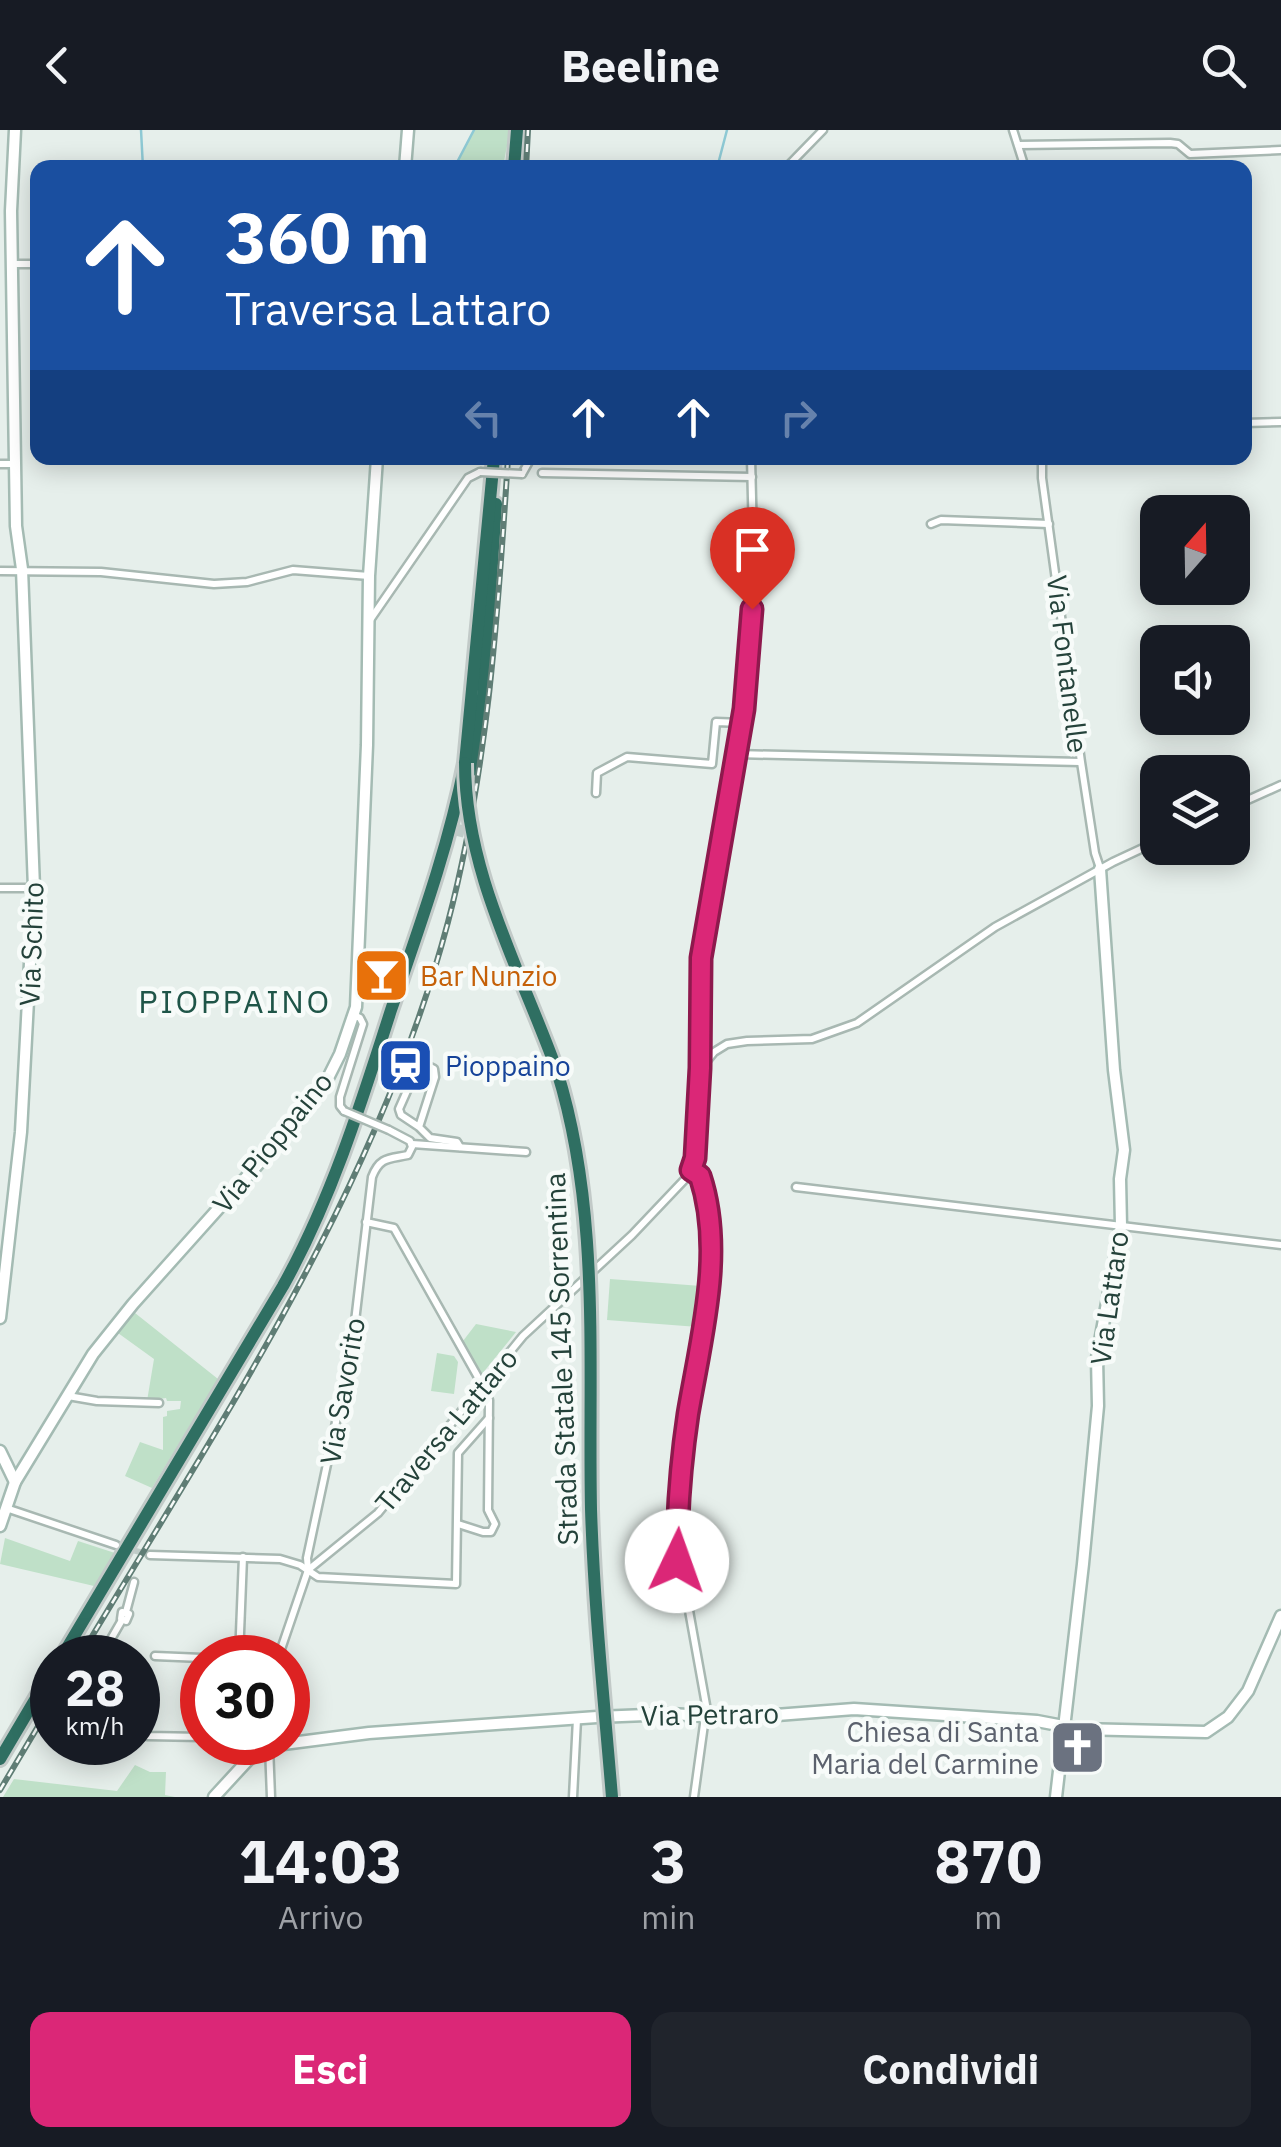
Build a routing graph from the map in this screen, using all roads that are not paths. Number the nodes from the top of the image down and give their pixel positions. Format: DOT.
graph roads {
  1 [pos="15,130"];
  2 [pos="408,130"];
  3 [pos="517,130"];
  4 [pos="823,130"];
  5 [pos="1012,130"];
  6 [pos="1019,145"];
  7 [pos="1281,150"];
  8 [pos="406,160"];
  9 [pos="515,160"];
  10 [pos="794,160"];
  11 [pos="1023,160"];
  12 [pos="12,264"];
  13 [pos="30,264"];
  14 [pos="1281,422"];
  15 [pos="1252,424"];
  16 [pos="0,464"];
  17 [pos="16,464"];
  18 [pos="377,465"];
  19 [pos="493,465"];
  20 [pos="494,465"];
  21 [pos="527,465"];
  22 [pos="751,465"];
  23 [pos="1043,465"];
  24 [pos="542,473"];
  25 [pos="752,477"];
  26 [pos="931,524"];
  27 [pos="1049,524"];
  28 [pos="22,569"];
  29 [pos="0,571"];
  30 [pos="369,576"];
  31 [pos="369,620"];
  32 [pos="742,723"];
  33 [pos="737,754"];
  34 [pos="1081,762"];
  35 [pos="468,766"];
  36 [pos="1281,785"];
  37 [pos="596,794"];
  38 [pos="1250,799"];
  39 [pos="458,836"];
  40 [pos="1140,850"];
  41 [pos="1100,869"];
  42 [pos="0,888"];
  43 [pos="34,888"];
  44 [pos="354,1015"];
  45 [pos="381,1042"];
  46 [pos="700,1068"];
  47 [pos="420,1127"];
  48 [pos="412,1144"];
  49 [pos="460,1147"];
  50 [pos="526,1152"];
  51 [pos="691,1170"];
  52 [pos="796,1188"];
  53 [pos="366,1222"];
  54 [pos="1121,1226"];
  55 [pos="1281,1246"];
  56 [pos="3,1260"];
  57 [pos="0,1318"];
  58 [pos="482,1387"];
  59 [pos="67,1395"];
  60 [pos="159,1403"];
  61 [pos="489,1418"];
  62 [pos="0,1451"];
  63 [pos="8,1476"];
  64 [pos="6,1508"];
  65 [pos="458,1524"];
  66 [pos="0,1526"];
  67 [pos="116,1545"];
  68 [pos="150,1555"];
  69 [pos="243,1557"];
  70 [pos="308,1570"];
  71 [pos="134,1582"];
  72 [pos="1281,1616"];
  73 [pos="75,1635"];
  74 [pos="113,1635"];
  75 [pos="240,1635"];
  76 [pos="286,1635"];
  77 [pos="30,1708"];
  78 [pos="706,1716"];
  79 [pos="578,1718"];
  80 [pos="1066,1727"];
  81 [pos="310,1740"];
  82 [pos="0,1759"];
  83 [pos="244,1765"];
  84 [pos="266,1765"];
  85 [pos="214,1797"];
  86 [pos="272,1797"];
  87 [pos="573,1797"];
  88 [pos="612,1797"];
  89 [pos="694,1797"];
  90 [pos="1056,1797"];
  1 -- 12 [label="street, Via Schito"];
  2 -- 8 [label="street"];
  3 -- 9 [label="highway"];
  4 -- 10 [label="street"];
  5 -- 6 [label="street"];
  6 -- 7 [label="street"];
  6 -- 11 [label="street"];
  12 -- 13 [label="street"];
  12 -- 17 [label="street, Via Schito"];
  14 -- 15 [label="street"];
  16 -- 17 [label="street"];
  17 -- 28 [label="street, Via Schito"];
  18 -- 30 [label="street, Via Pioppaino"];
  19 -- 35 [label="highway, Strada Statale 145 Sorrentina"];
  20 -- 35 [label="highway"];
  21 -- 31 [label="street, bridge"];
  22 -- 25 [label="street"];
  23 -- 27 [label="street, Via Fontanelle"];
  24 -- 25 [label="street"];
  25 -- 32 [label="street"];
  26 -- 27 [label="street"];
  27 -- 34 [label="street, Via Fontanelle"];
  28 -- 29 [label="street"];
  28 -- 30 [label="street"];
  28 -- 43 [label="street, Via Schito"];
  30 -- 31 [label="street, Via Pioppaino"];
  31 -- 44 [label="street, Via Pioppaino"];
  32 -- 33 [label="street"];
  32 -- 37 [label="street"];
  33 -- 34 [label="street"];
  33 -- 46 [label="street"];
  34 -- 41 [label="street, Via Fontanelle"];
  35 -- 45 [label="highway, bridge"];
  35 -- 88 [label="highway, Strada Statale 145 Sorrentina, bridge"];
  36 -- 38 [label="street"];
  39 -- 45 [label="highway"];
  40 -- 41 [label="street"];
  41 -- 46 [label="street"];
  41 -- 54 [label="street, Via Lattaro"];
  42 -- 43 [label="street"];
  43 -- 56 [label="street, Via Schito"];
  44 -- 48 [label="street, bridge"];
  44 -- 59 [label="street, Via Pioppaino"];
  45 -- 73 [label="highway"];
  46 -- 51 [label="street"];
  47 -- 47 [label="street"];
  47 -- 49 [label="street"];
  48 -- 49 [label="street"];
  48 -- 53 [label="street, Via Savorito"];
  49 -- 50 [label="street"];
  51 -- 58 [label="street, Traversa Lattaro"];
  51 -- 78 [label="street"];
  52 -- 54 [label="street"];
  53 -- 58 [label="street"];
  53 -- 70 [label="street, Via Savorito"];
  54 -- 55 [label="street"];
  54 -- 80 [label="street, Via Lattaro"];
  56 -- 57 [label="street, Via Schito"];
  58 -- 61 [label="street"];
  58 -- 70 [label="street, Traversa Lattaro"];
  59 -- 60 [label="street"];
  59 -- 63 [label="street, Via Pioppaino"];
  61 -- 65 [label="street"];
  61 -- 65 [label="street"];
  62 -- 63 [label="street"];
  63 -- 64 [label="street, Via Pioppaino"];
  64 -- 66 [label="street, Via Pioppaino"];
  64 -- 67 [label="street"];
  65 -- 70 [label="street"];
  68 -- 69 [label="street"];
  69 -- 70 [label="street"];
  69 -- 75 [label="street"];
  70 -- 76 [label="street, Via Savorito"];
  71 -- 74 [label="street"];
  72 -- 80 [label="street, Via Petraro"];
  77 -- 82 [label="highway"];
  78 -- 79 [label="street, Via Petraro"];
  78 -- 80 [label="street, Via Petraro"];
  78 -- 89 [label="street"];
  79 -- 81 [label="street, Via Petraro"];
  79 -- 87 [label="street"];
  80 -- 90 [label="street, Via Lattaro"];
  83 -- 85 [label="street"];
  84 -- 86 [label="street"];
}
